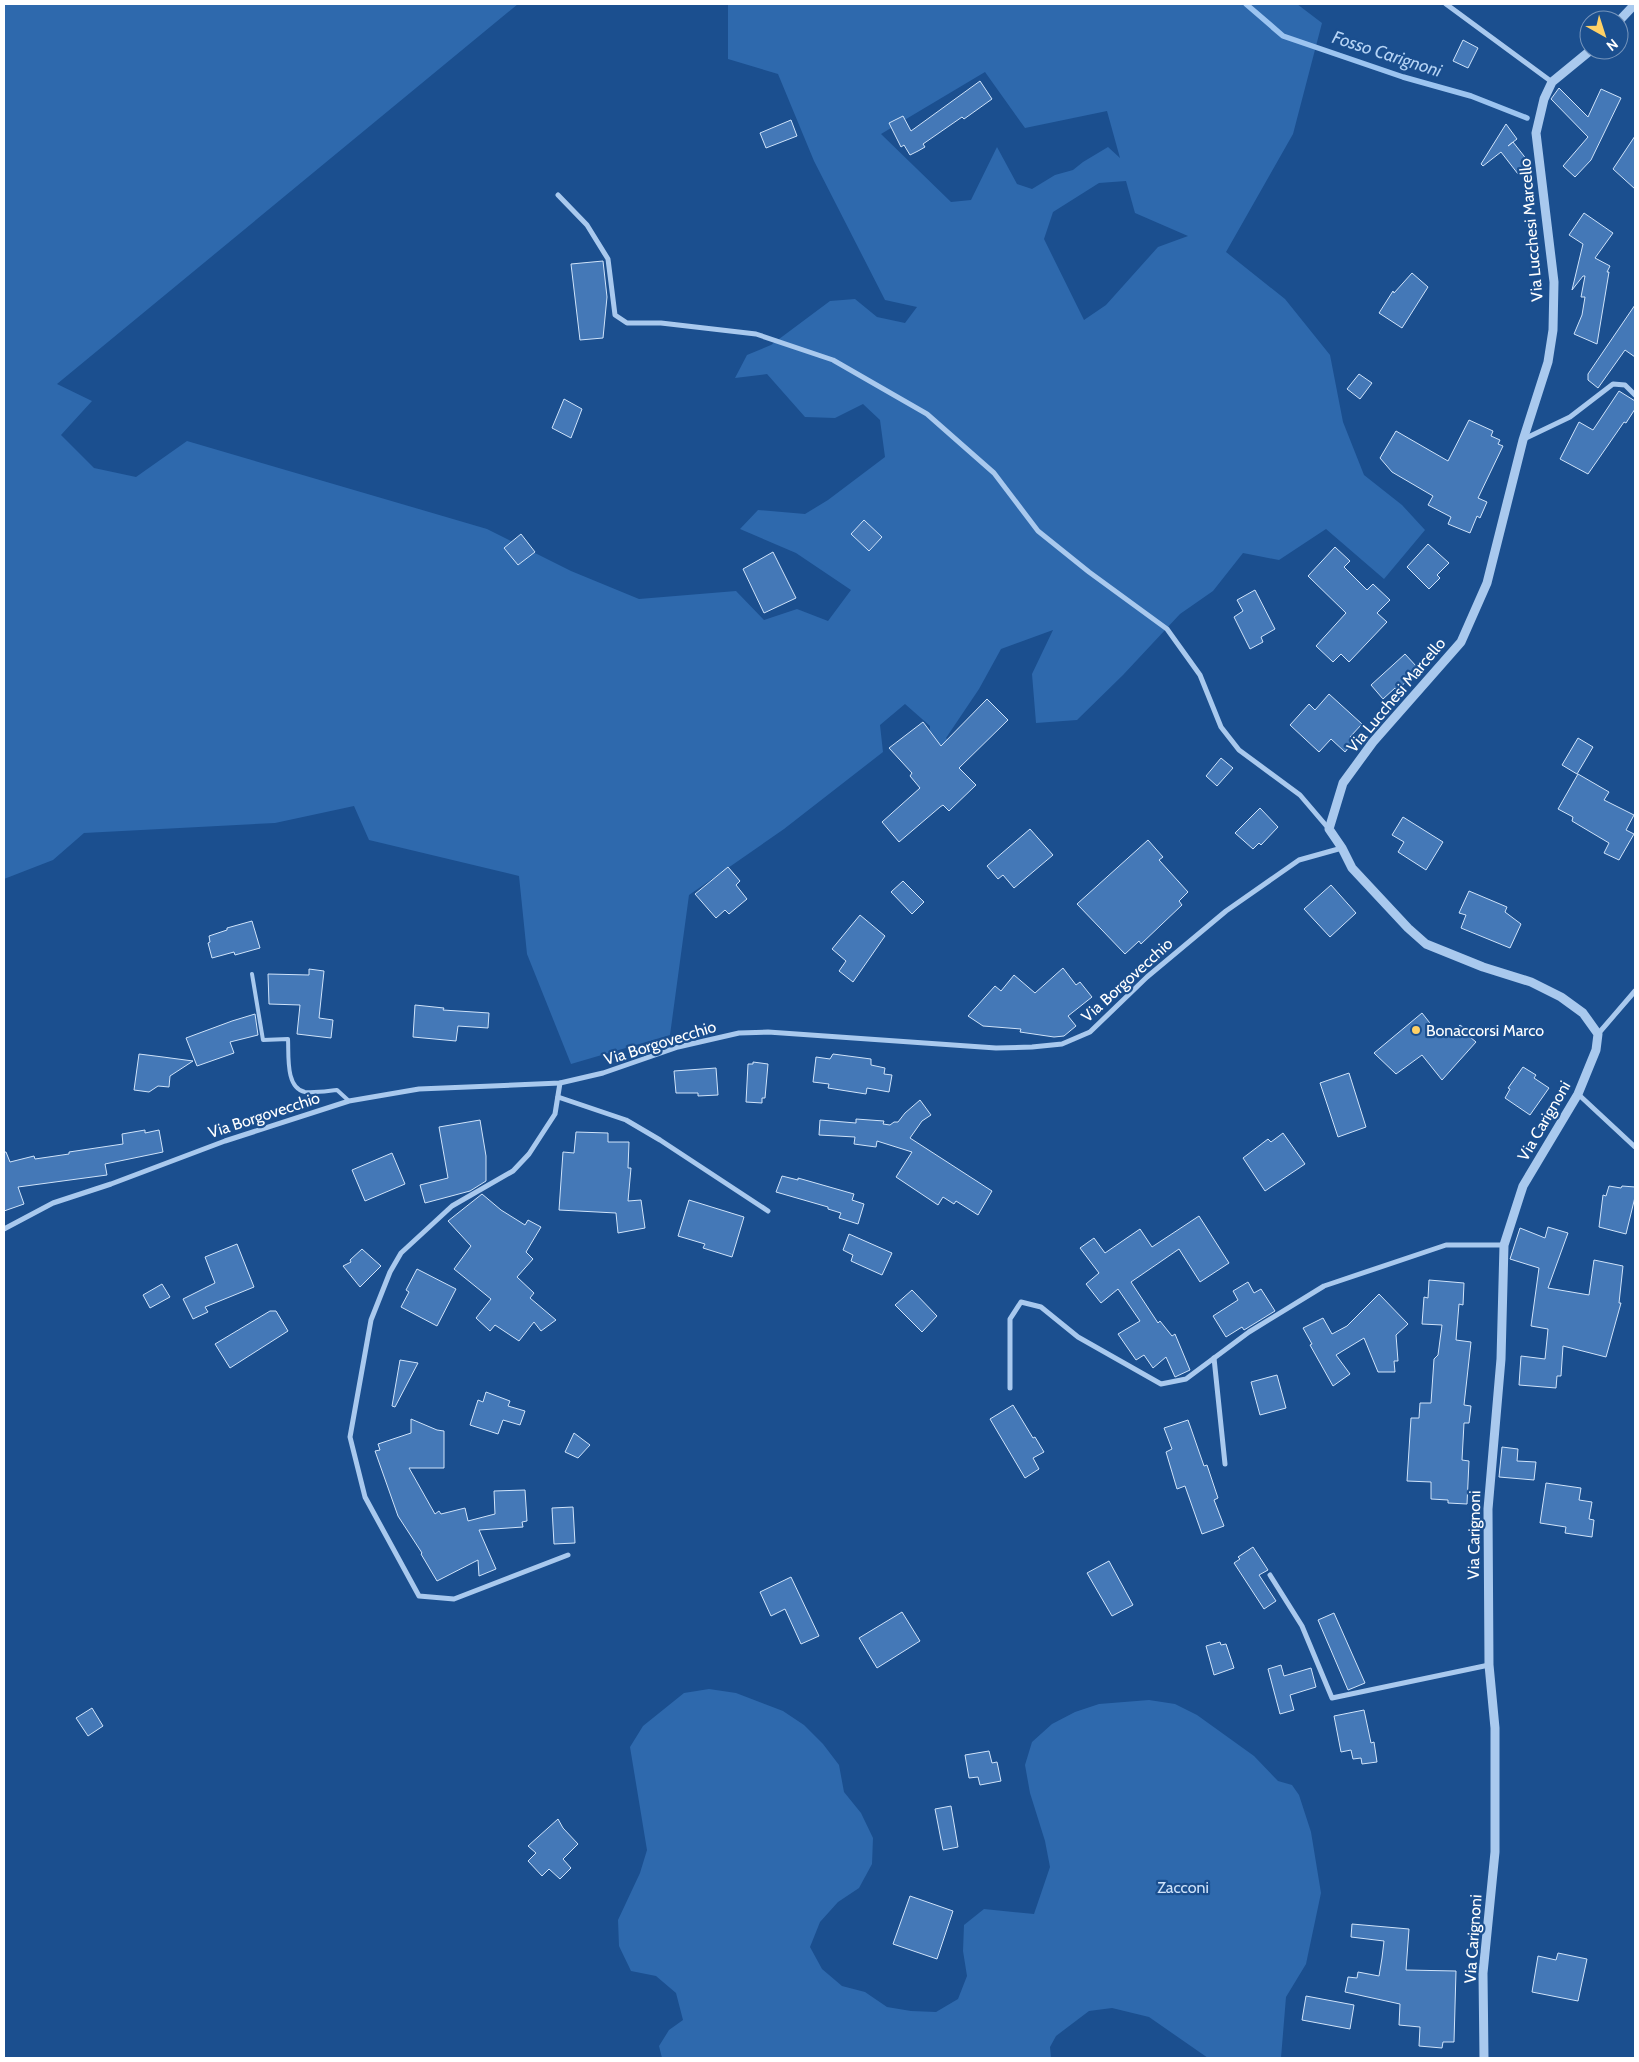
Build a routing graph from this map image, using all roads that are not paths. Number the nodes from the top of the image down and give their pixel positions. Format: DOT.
graph roads {
  1 [pos="1446,4"];
  2 [pos="1579,60"];
  3 [pos="1552,82"];
  4 [pos="558,195"];
  5 [pos="1635,395"];
  6 [pos="1523,440"];
  7 [pos="1329,829"];
  8 [pos="1342,848"];
  9 [pos="252,974"];
  10 [pos="1635,991"];
  11 [pos="1598,1034"];
  12 [pos="560,1082"];
  13 [pos="1578,1094"];
  14 [pos="558,1097"];
  15 [pos="349,1101"];
  16 [pos="1635,1147"];
  17 [pos="768,1210"];
  18 [pos="4,1229"];
  19 [pos="1504,1245"];
  20 [pos="1214,1358"];
  21 [pos="1010,1388"];
  22 [pos="1225,1464"];
  23 [pos="568,1555"];
  24 [pos="1270,1575"];
  25 [pos="1489,1665"];
  26 [pos="1484,2058"];
  1 -- 3 [label="street"];
  2 -- 3 [label="street, Via Lucchesi Marcello"];
  3 -- 6 [label="street, Via Lucchesi Marcello"];
  4 -- 7 [label="street"];
  5 -- 6 [label="street"];
  6 -- 7 [label="street, Via Lucchesi Marcello"];
  7 -- 8 [label="street"];
  8 -- 11 [label="street"];
  8 -- 12 [label="street, Via Borgovecchio"];
  9 -- 15 [label="lane"];
  10 -- 11 [label="street"];
  11 -- 13 [label="street, Via Carignoni"];
  12 -- 14 [label="street"];
  12 -- 15 [label="street, Via Borgovecchio"];
  13 -- 16 [label="street"];
  13 -- 19 [label="street, Via Carignoni"];
  14 -- 17 [label="street"];
  14 -- 23 [label="street"];
  15 -- 18 [label="street, Via Borgovecchio"];
  19 -- 20 [label="street"];
  19 -- 25 [label="street, Via Carignoni"];
  20 -- 21 [label="street"];
  20 -- 22 [label="street"];
  24 -- 25 [label="street"];
  25 -- 26 [label="street, Via Carignoni"];
}
